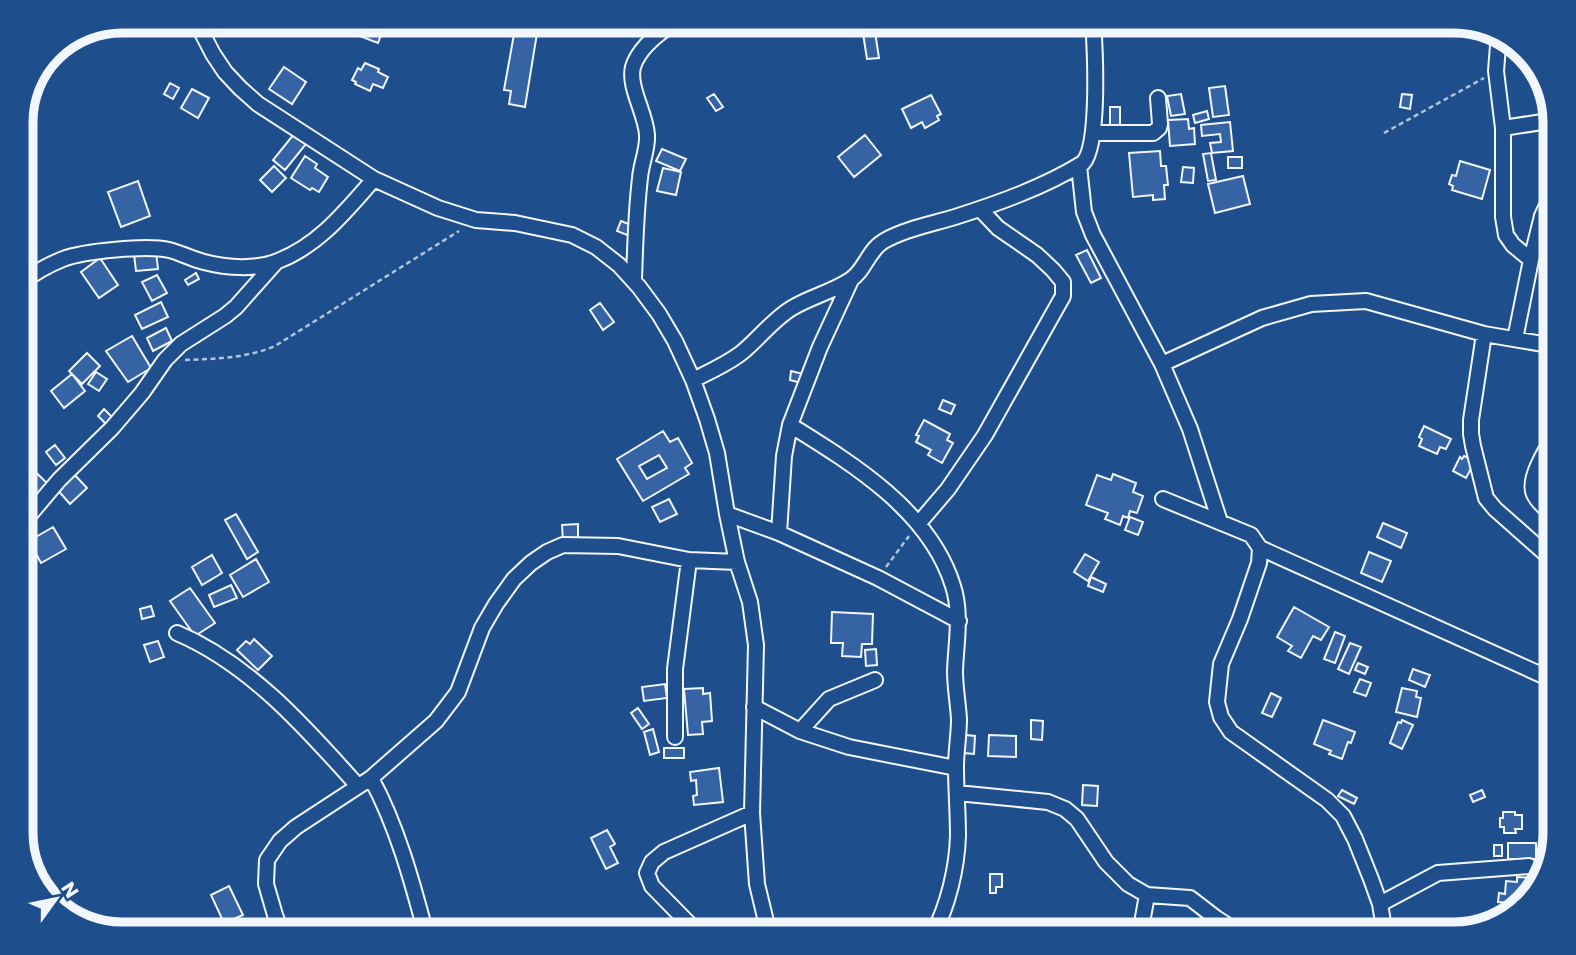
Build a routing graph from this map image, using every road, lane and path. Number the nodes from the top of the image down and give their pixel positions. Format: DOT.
graph roads {
  1 [pos="202,33"];
  2 [pos="660,33"];
  3 [pos="1094,33"];
  4 [pos="1498,45"];
  5 [pos="1496,71"];
  6 [pos="1158,98"];
  7 [pos="1543,122"];
  8 [pos="1503,128"];
  9 [pos="1093,133"];
  10 [pos="1384,133"];
  11 [pos="1079,166"];
  12 [pos="374,179"];
  13 [pos="980,209"];
  14 [pos="1543,214"];
  15 [pos="477,220"];
  16 [pos="1531,260"];
  17 [pos="276,262"];
  18 [pos="33,274"];
  19 [pos="851,280"];
  20 [pos="634,281"];
  21 [pos="1484,334"];
  22 [pos="1515,339"];
  23 [pos="1543,344"];
  24 [pos="165,360"];
  25 [pos="1162,364"];
  26 [pos="693,380"];
  27 [pos="790,425"];
  28 [pos="1543,458"];
  29 [pos="1163,499"];
  30 [pos="1543,506"];
  31 [pos="33,511"];
  32 [pos="727,514"];
  33 [pos="1220,522"];
  34 [pos="919,523"];
  35 [pos="779,533"];
  36 [pos="1260,548"];
  37 [pos="1543,552"];
  38 [pos="689,560"];
  39 [pos="737,562"];
  40 [pos="878,578"];
  41 [pos="959,621"];
  42 [pos="177,633"];
  43 [pos="1543,676"];
  44 [pos="875,680"];
  45 [pos="754,707"];
  46 [pos="800,731"];
  47 [pos="675,737"];
  48 [pos="956,768"];
  49 [pos="371,778"];
  50 [pos="358,786"];
  51 [pos="957,793"];
  52 [pos="752,813"];
  53 [pos="1529,866"];
  54 [pos="1147,895"];
  55 [pos="1380,904"];
  56 [pos="275,915"];
  57 [pos="250,922"];
  58 [pos="278,922"];
  59 [pos="423,922"];
  60 [pos="687,922"];
  61 [pos="766,922"];
  62 [pos="938,922"];
  63 [pos="1142,922"];
  64 [pos="1224,922"];
  65 [pos="1383,922"];
  1 -- 12 [label="street"];
  2 -- 20 [label="street"];
  3 -- 9 [label="street"];
  4 -- 5 [label="street"];
  5 -- 8 [label="street"];
  5 -- 10 [label="path"];
  6 -- 9 [label="street"];
  7 -- 8 [label="street"];
  8 -- 16 [label="street"];
  9 -- 11 [label="street"];
  11 -- 13 [label="street"];
  11 -- 25 [label="street"];
  12 -- 15 [label="street"];
  12 -- 17 [label="street"];
  13 -- 19 [label="street"];
  13 -- 34 [label="street"];
  14 -- 16 [label="street"];
  15 -- 20 [label="street"];
  15 -- 24 [label="path"];
  16 -- 22 [label="street"];
  17 -- 18 [label="street"];
  17 -- 24 [label="street"];
  19 -- 26 [label="street"];
  19 -- 27 [label="street"];
  20 -- 26 [label="street"];
  21 -- 22 [label="street"];
  21 -- 25 [label="street"];
  21 -- 37 [label="street"];
  22 -- 23 [label="street"];
  24 -- 31 [label="street"];
  25 -- 33 [label="street"];
  26 -- 32 [label="street"];
  27 -- 34 [label="street"];
  27 -- 35 [label="street"];
  28 -- 30 [label="street"];
  29 -- 33 [label="street"];
  32 -- 35 [label="street"];
  32 -- 39 [label="street"];
  33 -- 36 [label="street"];
  34 -- 40 [label="path"];
  34 -- 41 [label="street"];
  35 -- 40 [label="street"];
  36 -- 43 [label="street"];
  36 -- 55 [label="street"];
  38 -- 39 [label="street"];
  38 -- 47 [label="street"];
  38 -- 49 [label="street"];
  39 -- 45 [label="street"];
  40 -- 41 [label="street"];
  41 -- 48 [label="street"];
  42 -- 50 [label="street"];
  44 -- 46 [label="street"];
  45 -- 46 [label="street"];
  45 -- 52 [label="street"];
  46 -- 48 [label="street"];
  48 -- 51 [label="street"];
  49 -- 50 [label="street"];
  49 -- 59 [label="street"];
  50 -- 56 [label="street"];
  51 -- 54 [label="street"];
  51 -- 62 [label="street"];
  52 -- 60 [label="street"];
  52 -- 61 [label="street"];
  53 -- 55 [label="street"];
  54 -- 63 [label="street"];
  54 -- 64 [label="street"];
  55 -- 65 [label="street"];
  56 -- 57 [label="path"];
  56 -- 58 [label="street"];
}
